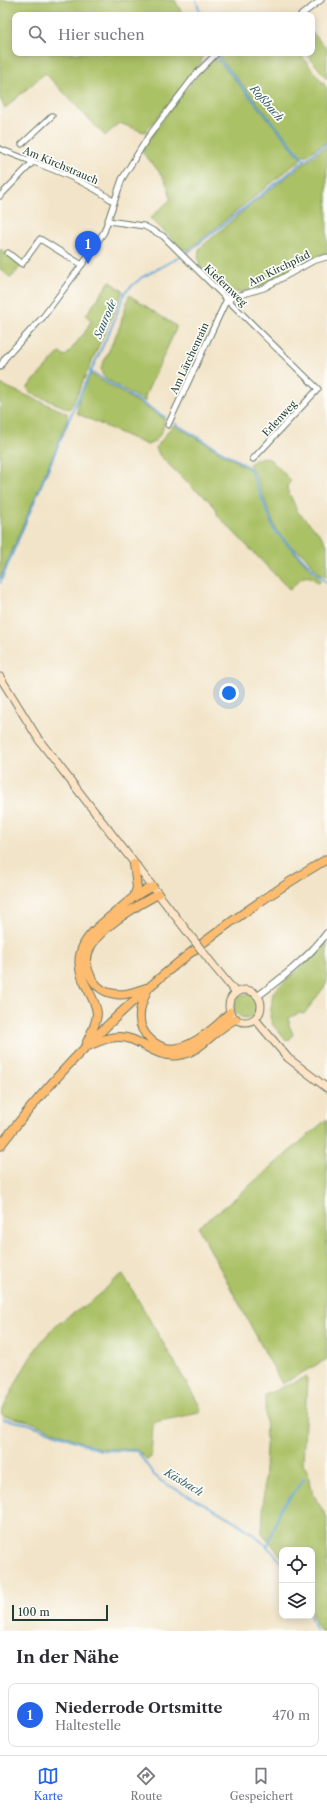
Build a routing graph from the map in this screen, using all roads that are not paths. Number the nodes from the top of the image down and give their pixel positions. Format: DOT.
graph roads {
  1 [pos="321,0"];
  2 [pos="305,12"];
  3 [pos="214,56"];
  4 [pos="52,116"];
  5 [pos="22,144"];
  6 [pos="0,149"];
  7 [pos="32,163"];
  8 [pos="0,196"];
  9 [pos="114,201"];
  10 [pos="108,221"];
  11 [pos="8,253"];
  12 [pos="327,257"];
  13 [pos="82,265"];
  14 [pos="228,299"];
  15 [pos="0,367"];
  16 [pos="318,389"];
  17 [pos="168,425"];
  18 [pos="254,459"];
  19 [pos="0,676"];
  20 [pos="327,859"];
  21 [pos="134,864"];
  22 [pos="155,891"];
  23 [pos="134,898"];
  24 [pos="327,933"];
  25 [pos="148,987"];
  26 [pos="236,993"];
  27 [pos="258,996"];
  28 [pos="230,1012"];
  29 [pos="255,1019"];
  30 [pos="236,1020"];
  31 [pos="86,1047"];
  32 [pos="327,1088"];
  33 [pos="0,1146"];
  1 -- 2 [label="street"];
  3 -- 9 [label="street"];
  4 -- 5 [label="street, Am Kirchstrauch"];
  6 -- 7 [label="street, Am Kirchstrauch"];
  7 -- 8 [label="street"];
  7 -- 9 [label="street, Am Kirchstrauch"];
  9 -- 10 [label="street"];
  10 -- 13 [label="street"];
  10 -- 14 [label="street, Kiefernweg"];
  11 -- 13 [label="street"];
  12 -- 14 [label="street, Am Kirchpfad"];
  13 -- 15 [label="street"];
  14 -- 16 [label="street, Kiefernweg"];
  14 -- 17 [label="street, Am Lärchenrain"];
  16 -- 18 [label="street, Erlenweg"];
  19 -- 21 [label="main road"];
  20 -- 25 [label="main road"];
  21 -- 22 [label="main road"];
  21 -- 23 [label="main road"];
  22 -- 23 [label="main road"];
  22 -- 25 [label="main road"];
  22 -- 26 [label="main road, bridge"];
  23 -- 31 [label="main road"];
  24 -- 27 [label="street"];
  25 -- 28 [label="main road"];
  25 -- 31 [label="main road"];
  26 -- 27 [label="main road"];
  26 -- 28 [label="main road"];
  27 -- 29 [label="main road"];
  28 -- 30 [label="main road"];
  29 -- 30 [label="main road"];
  29 -- 32 [label="main road"];
  30 -- 31 [label="main road"];
  31 -- 33 [label="main road"];
}
